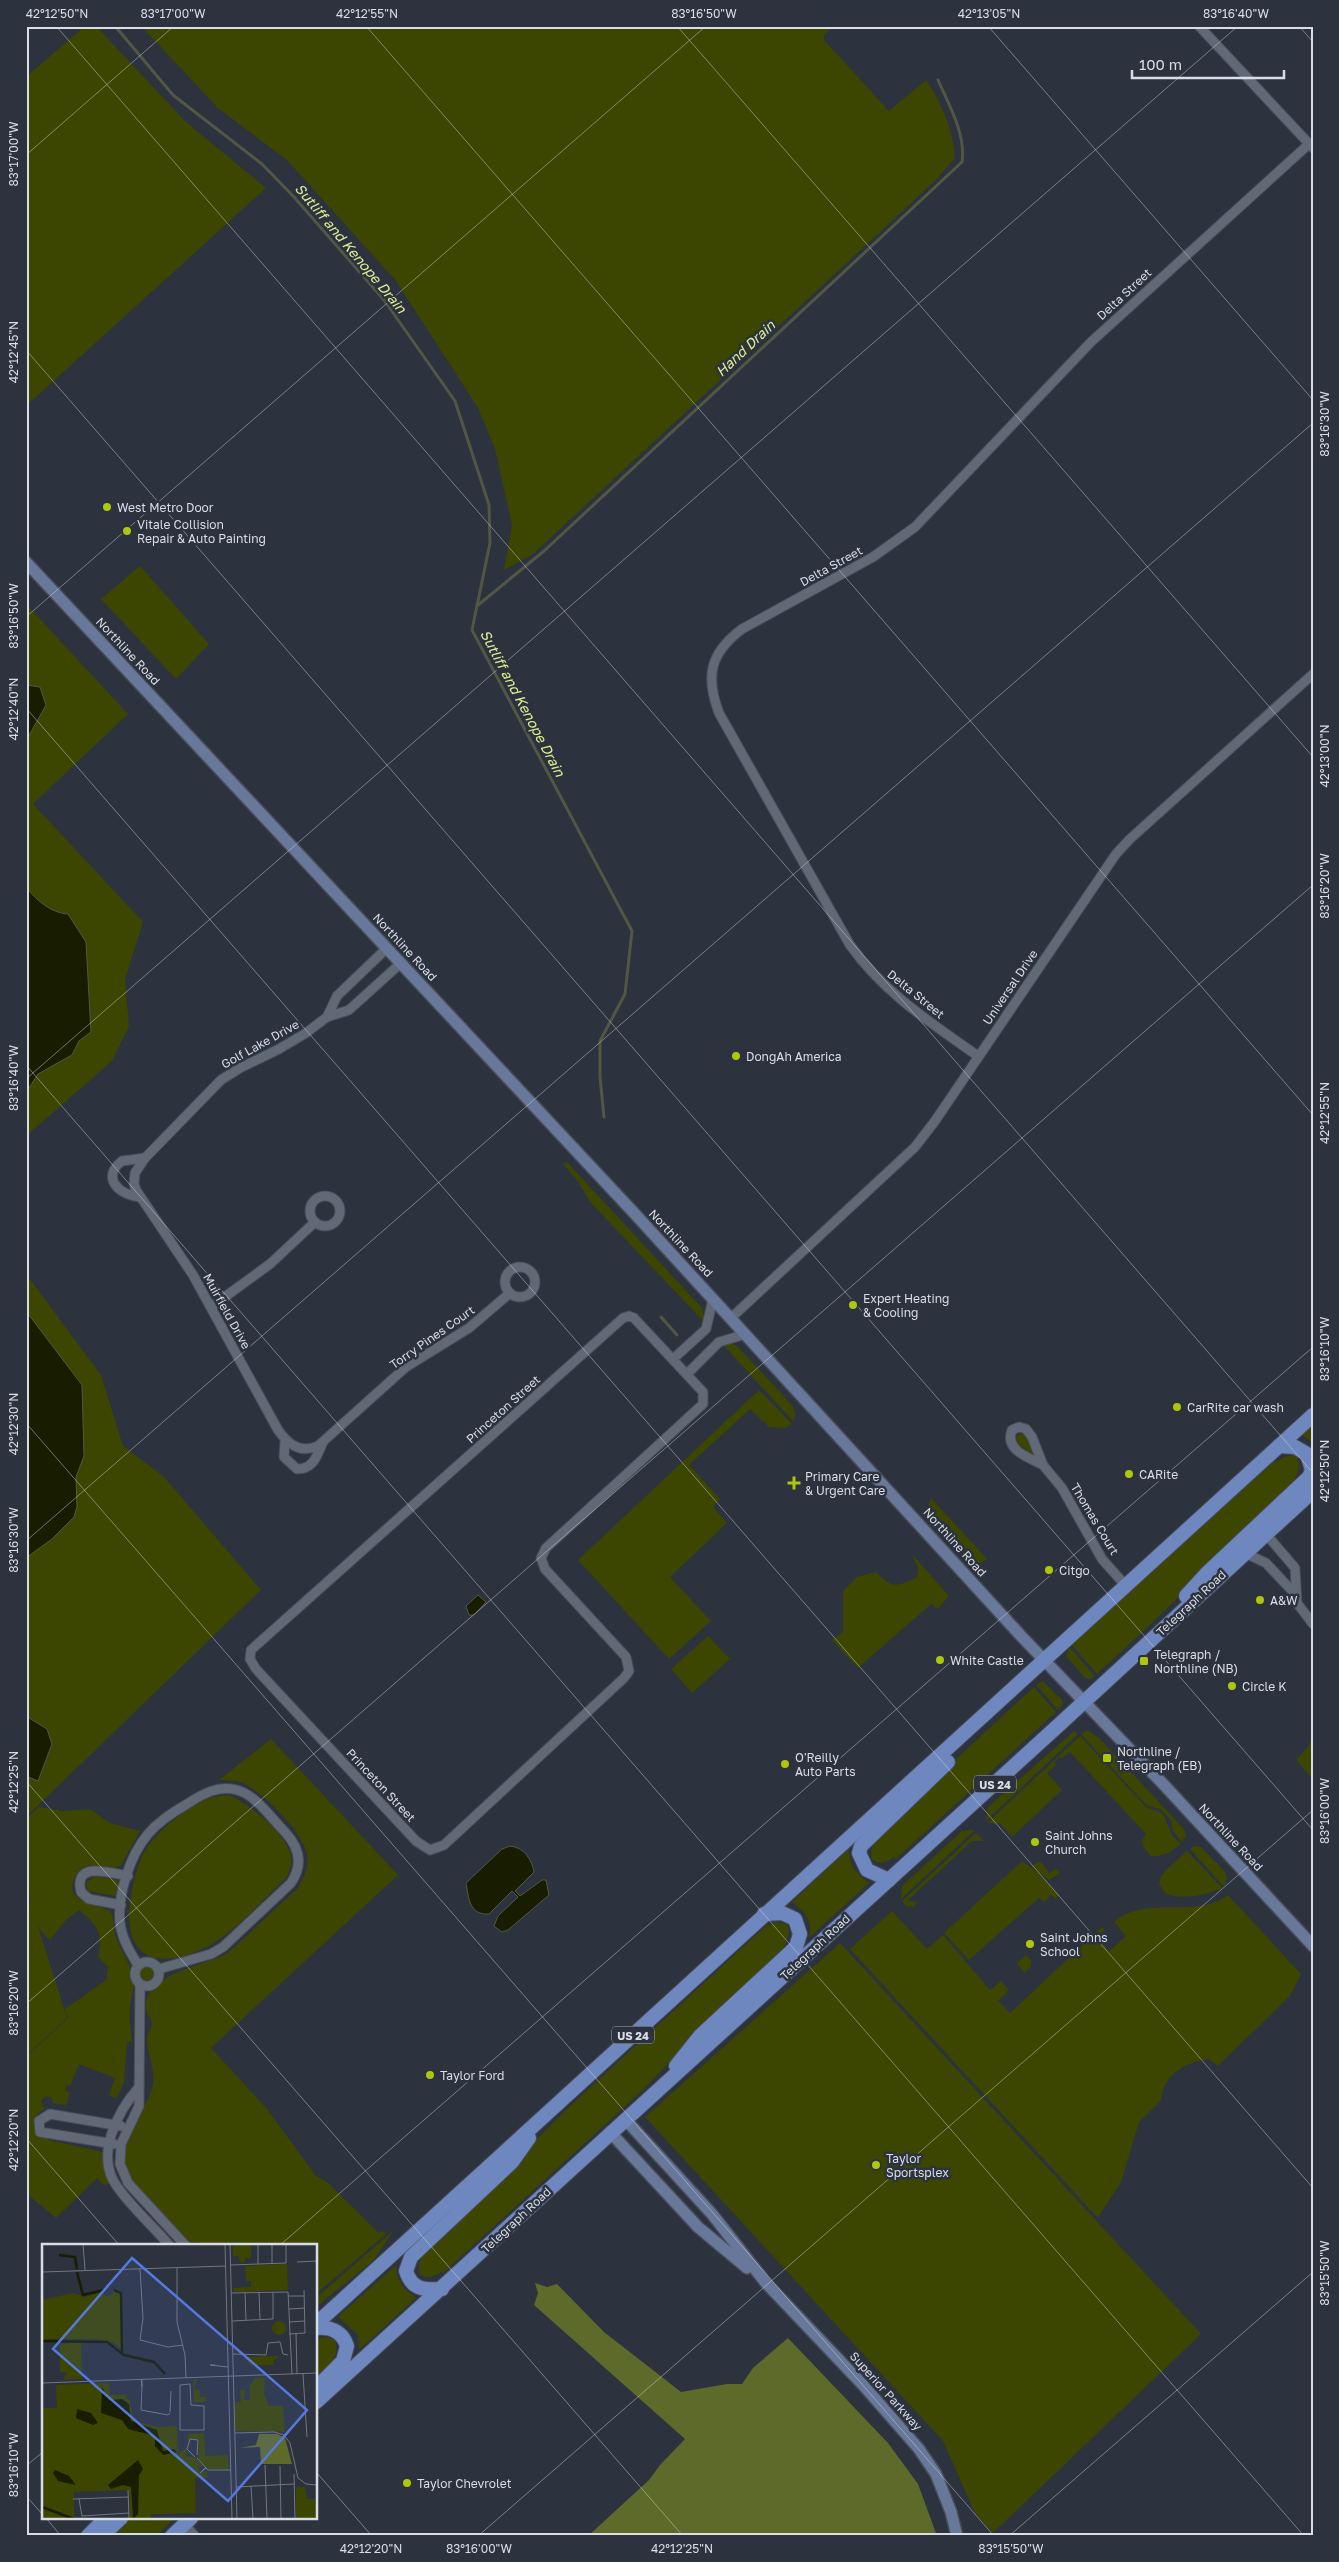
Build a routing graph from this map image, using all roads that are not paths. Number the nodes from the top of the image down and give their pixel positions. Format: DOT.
graph roads {
  1 [pos="1199,26"];
  2 [pos="1311,146"];
  3 [pos="26,562"];
  4 [pos="1313,674"];
  5 [pos="387,948"];
  6 [pos="401,963"];
  7 [pos="327,1017"];
  8 [pos="978,1056"];
  9 [pos="144,1158"];
  10 [pos="140,1197"];
  11 [pos="315,1222"];
  12 [pos="510,1293"];
  13 [pos="714,1299"];
  14 [pos="211,1307"];
  15 [pos="731,1318"];
  16 [pos="746,1334"];
  17 [pos="673,1359"];
  18 [pos="687,1374"];
  19 [pos="1313,1415"];
  20 [pos="285,1440"];
  21 [pos="323,1442"];
  22 [pos="1279,1446"];
  23 [pos="1043,1465"];
  24 [pos="1313,1491"];
  25 [pos="1266,1534"];
  26 [pos="1246,1553"];
  27 [pos="1126,1586"];
  28 [pos="1296,1595"];
  29 [pos="1176,1617"];
  30 [pos="1313,1624"];
  31 [pos="1045,1661"];
  32 [pos="1018,1686"];
  33 [pos="1084,1701"];
  34 [pos="128,1876"];
  35 [pos="888,1880"];
  36 [pos="121,1905"];
  37 [pos="764,1914"];
  38 [pos="1313,1946"];
  39 [pos="138,1965"];
  40 [pos="159,1969"];
  41 [pos="140,1985"];
  42 [pos="668,2081"];
  43 [pos="139,2087"];
  44 [pos="543,2117"];
  45 [pos="625,2120"];
  46 [pos="116,2124"];
  47 [pos="128,2128"];
  48 [pos="610,2132"];
  49 [pos="109,2143"];
  50 [pos="121,2144"];
  51 [pos="168,2244"];
  52 [pos="184,2244"];
  53 [pos="766,2283"];
  54 [pos="442,2289"];
  55 [pos="318,2322"];
  56 [pos="318,2328"];
  57 [pos="318,2386"];
  58 [pos="318,2400"];
  59 [pos="104,2520"];
  60 [pos="118,2520"];
  61 [pos="187,2521"];
  62 [pos="88,2536"];
  63 [pos="102,2536"];
  64 [pos="172,2536"];
  65 [pos="195,2536"];
  66 [pos="957,2536"];
  1 -- 2 [label="street"];
  2 -- 8 [label="street, Delta Street"];
  3 -- 5 [label="main road, Northline Road"];
  4 -- 8 [label="street, Universal Drive"];
  5 -- 6 [label="main road, Northline Road"];
  5 -- 7 [label="street, Golf Lake Drive"];
  6 -- 7 [label="street, Golf Lake Drive"];
  6 -- 13 [label="main road, Northline Road"];
  7 -- 9 [label="street, Golf Lake Drive"];
  8 -- 15 [label="street, Universal Drive"];
  9 -- 10 [label="street, Muirfield Drive"];
  9 -- 10 [label="street"];
  10 -- 14 [label="street, Muirfield Drive"];
  11 -- 14 [label="street"];
  12 -- 21 [label="street, Torry Pines Court"];
  13 -- 15 [label="main road, Northline Road"];
  13 -- 17 [label="street"];
  14 -- 20 [label="street, Muirfield Drive"];
  15 -- 16 [label="main road, Northline Road"];
  16 -- 18 [label="street"];
  16 -- 31 [label="main road, Northline Road"];
  17 -- 18 [label="street, Princeton Street"];
  17 -- 18 [label="street, Princeton Street"];
  19 -- 22 [label="main road, US 24"];
  20 -- 21 [label="street"];
  20 -- 21 [label="street, Muirfield Drive"];
  22 -- 27 [label="main road, US 24"];
  22 -- 29 [label="main road"];
  23 -- 27 [label="street, Thomas Court"];
  24 -- 25 [label="main road, Telegraph Road / US 24"];
  25 -- 26 [label="main road, Telegraph Road / US 24"];
  25 -- 28 [label="street"];
  26 -- 28 [label="street"];
  26 -- 29 [label="main road, Telegraph Road / US 24"];
  27 -- 31 [label="main road, US 24"];
  28 -- 30 [label="street"];
  29 -- 33 [label="main road, Telegraph Road / US 24"];
  31 -- 32 [label="main road, US 24"];
  31 -- 33 [label="main road, Northline Road"];
  32 -- 35 [label="main road"];
  32 -- 37 [label="main road, US 24"];
  33 -- 35 [label="main road, Telegraph Road / US 24"];
  33 -- 38 [label="main road, Northline Road"];
  34 -- 36 [label="street"];
  34 -- 36 [label="street"];
  34 -- 40 [label="street"];
  35 -- 42 [label="main road, Telegraph Road / US 24"];
  36 -- 39 [label="street"];
  37 -- 42 [label="main road"];
  37 -- 44 [label="main road, US 24"];
  39 -- 40 [label="street"];
  39 -- 41 [label="street"];
  40 -- 41 [label="street"];
  41 -- 43 [label="street"];
  42 -- 45 [label="main road, Telegraph Road / US 24"];
  43 -- 46 [label="street"];
  43 -- 47 [label="street"];
  44 -- 54 [label="main road"];
  44 -- 55 [label="main road, US 24"];
  45 -- 48 [label="main road, Telegraph Road / US 24"];
  45 -- 53 [label="main road, Superior Parkway"];
  46 -- 47 [label="street"];
  46 -- 49 [label="street"];
  46 -- 49 [label="street"];
  47 -- 50 [label="street"];
  48 -- 53 [label="main road, Superior Parkway"];
  48 -- 54 [label="main road, Telegraph Road / US 24"];
  49 -- 50 [label="street"];
  49 -- 51 [label="street"];
  50 -- 52 [label="street"];
  53 -- 66 [label="main road, Superior Parkway"];
  54 -- 58 [label="main road, Telegraph Road / US 24"];
  56 -- 57 [label="main road"];
  59 -- 62 [label="main road"];
  60 -- 63 [label="main road"];
  61 -- 64 [label="main road"];
  61 -- 65 [label="street"];
}
